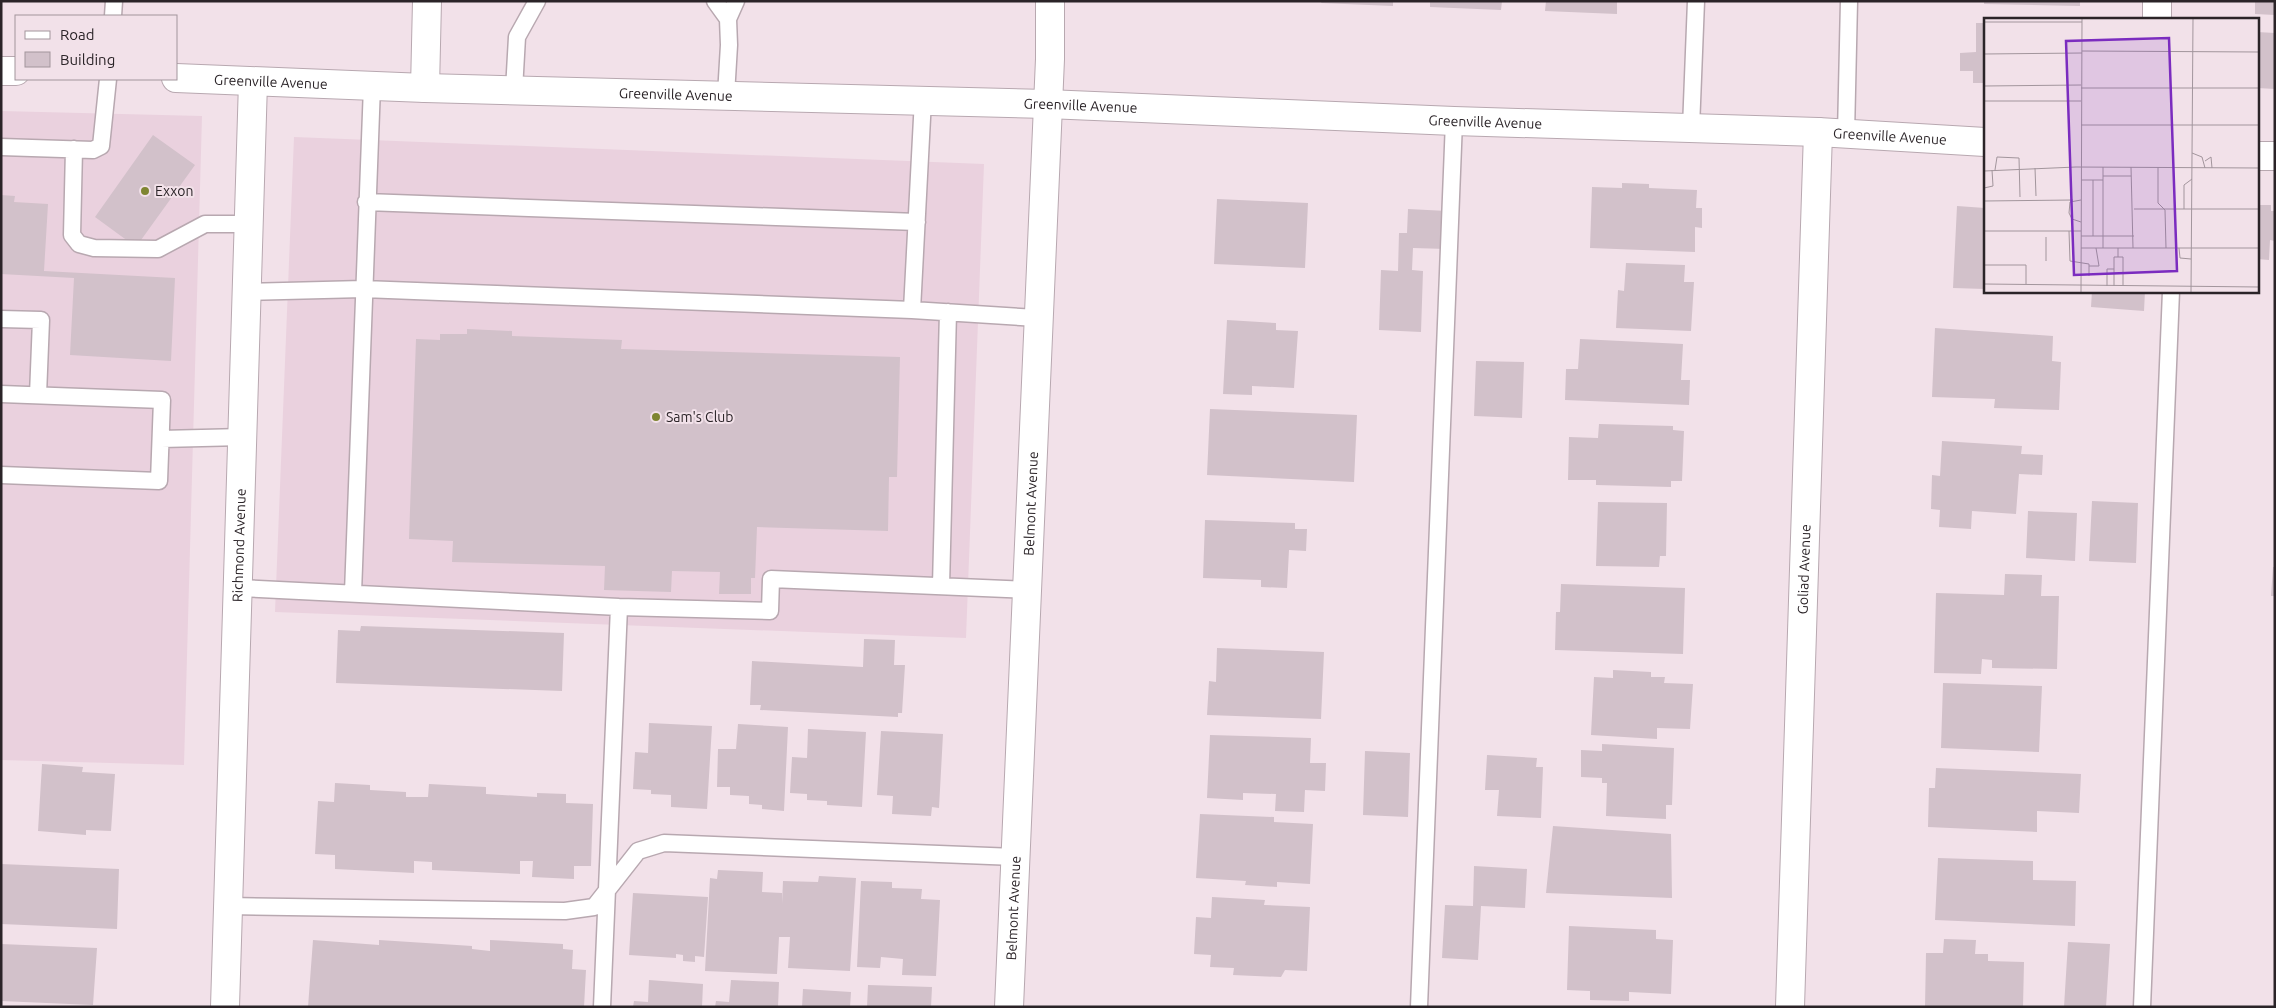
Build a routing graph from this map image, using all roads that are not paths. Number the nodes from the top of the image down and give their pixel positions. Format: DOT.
graph roads {
  1 [pos="114,1"];
  2 [pos="427,1"];
  3 [pos="537,1"];
  4 [pos="716,1"];
  5 [pos="736,1"];
  6 [pos="1050,1"];
  7 [pos="1696,1"];
  8 [pos="1849,1"];
  9 [pos="2157,1"];
  10 [pos="113,15"];
  11 [pos="2157,18"];
  12 [pos="728,19"];
  13 [pos="1,71"];
  14 [pos="15,72"];
  15 [pos="178,78"];
  16 [pos="108,80"];
  17 [pos="254,82"];
  18 [pos="372,86"];
  19 [pos="424,88"];
  20 [pos="514,90"];
  21 [pos="726,94"];
  22 [pos="922,99"];
  23 [pos="1047,104"];
  24 [pos="1454,122"];
  25 [pos="1691,128"];
  26 [pos="1818,132"];
  27 [pos="1846,134"];
  28 [pos="1984,142"];
  29 [pos="1,146"];
  30 [pos="74,149"];
  31 [pos="2258,156"];
  32 [pos="2275,156"];
  33 [pos="366,202"];
  34 [pos="917,222"];
  35 [pos="248,224"];
  36 [pos="363,289"];
  37 [pos="247,292"];
  38 [pos="2171,292"];
  39 [pos="912,310"];
  40 [pos="948,312"];
  41 [pos="1038,318"];
  42 [pos="1,319"];
  43 [pos="1,394"];
  44 [pos="38,396"];
  45 [pos="243,437"];
  46 [pos="161,439"];
  47 [pos="1,475"];
  48 [pos="941,586"];
  49 [pos="239,588"];
  50 [pos="1027,590"];
  51 [pos="353,593"];
  52 [pos="619,607"];
  53 [pos="1015,857"];
  54 [pos="606,894"];
  55 [pos="228,906"];
  56 [pos="225,1007"];
  57 [pos="602,1007"];
  58 [pos="1009,1007"];
  59 [pos="1419,1007"];
  60 [pos="1790,1007"];
  61 [pos="2142,1007"];
  1 -- 10 [label="lane"];
  2 -- 19 [label="street"];
  3 -- 20 [label="lane"];
  4 -- 12 [label="lane"];
  5 -- 12 [label="lane"];
  6 -- 23 [label="street, Belmont Avenue"];
  7 -- 25 [label="lane"];
  8 -- 27 [label="lane"];
  9 -- 11 [label="street"];
  12 -- 21 [label="lane"];
  13 -- 14 [label="street"];
  15 -- 17 [label="street, Greenville Avenue"];
  16 -- 30 [label="lane"];
  17 -- 18 [label="street, Greenville Avenue"];
  17 -- 35 [label="street, Richmond Avenue"];
  18 -- 19 [label="street, Greenville Avenue"];
  18 -- 33 [label="lane"];
  19 -- 20 [label="street, Greenville Avenue"];
  20 -- 21 [label="street, Greenville Avenue"];
  21 -- 22 [label="street, Greenville Avenue"];
  22 -- 23 [label="street, Greenville Avenue"];
  22 -- 34 [label="lane"];
  23 -- 24 [label="street, Greenville Avenue"];
  23 -- 41 [label="street, Belmont Avenue"];
  24 -- 25 [label="street, Greenville Avenue"];
  24 -- 59 [label="lane"];
  25 -- 26 [label="street, Greenville Avenue"];
  26 -- 27 [label="street, Greenville Avenue"];
  26 -- 60 [label="street, Goliad Avenue"];
  27 -- 28 [label="street, Greenville Avenue"];
  29 -- 30 [label="lane"];
  30 -- 35 [label="lane"];
  31 -- 32 [label="street"];
  33 -- 34 [label="lane"];
  33 -- 36 [label="lane"];
  34 -- 39 [label="lane"];
  35 -- 37 [label="street, Richmond Avenue"];
  36 -- 37 [label="lane"];
  36 -- 39 [label="lane"];
  36 -- 51 [label="lane"];
  37 -- 45 [label="street, Richmond Avenue"];
  38 -- 61 [label="lane"];
  39 -- 40 [label="lane"];
  40 -- 41 [label="lane"];
  40 -- 48 [label="lane"];
  41 -- 50 [label="street, Belmont Avenue"];
  42 -- 44 [label="lane"];
  43 -- 44 [label="lane"];
  44 -- 46 [label="lane"];
  45 -- 46 [label="lane"];
  45 -- 49 [label="street, Richmond Avenue"];
  46 -- 47 [label="lane"];
  48 -- 50 [label="lane"];
  48 -- 52 [label="lane"];
  49 -- 51 [label="lane"];
  49 -- 55 [label="street, Richmond Avenue"];
  50 -- 53 [label="street, Belmont Avenue"];
  51 -- 52 [label="lane"];
  52 -- 54 [label="lane"];
  53 -- 54 [label="lane"];
  53 -- 58 [label="street, Belmont Avenue"];
  54 -- 55 [label="lane"];
  54 -- 57 [label="lane"];
  55 -- 56 [label="street, Richmond Avenue"];
}
